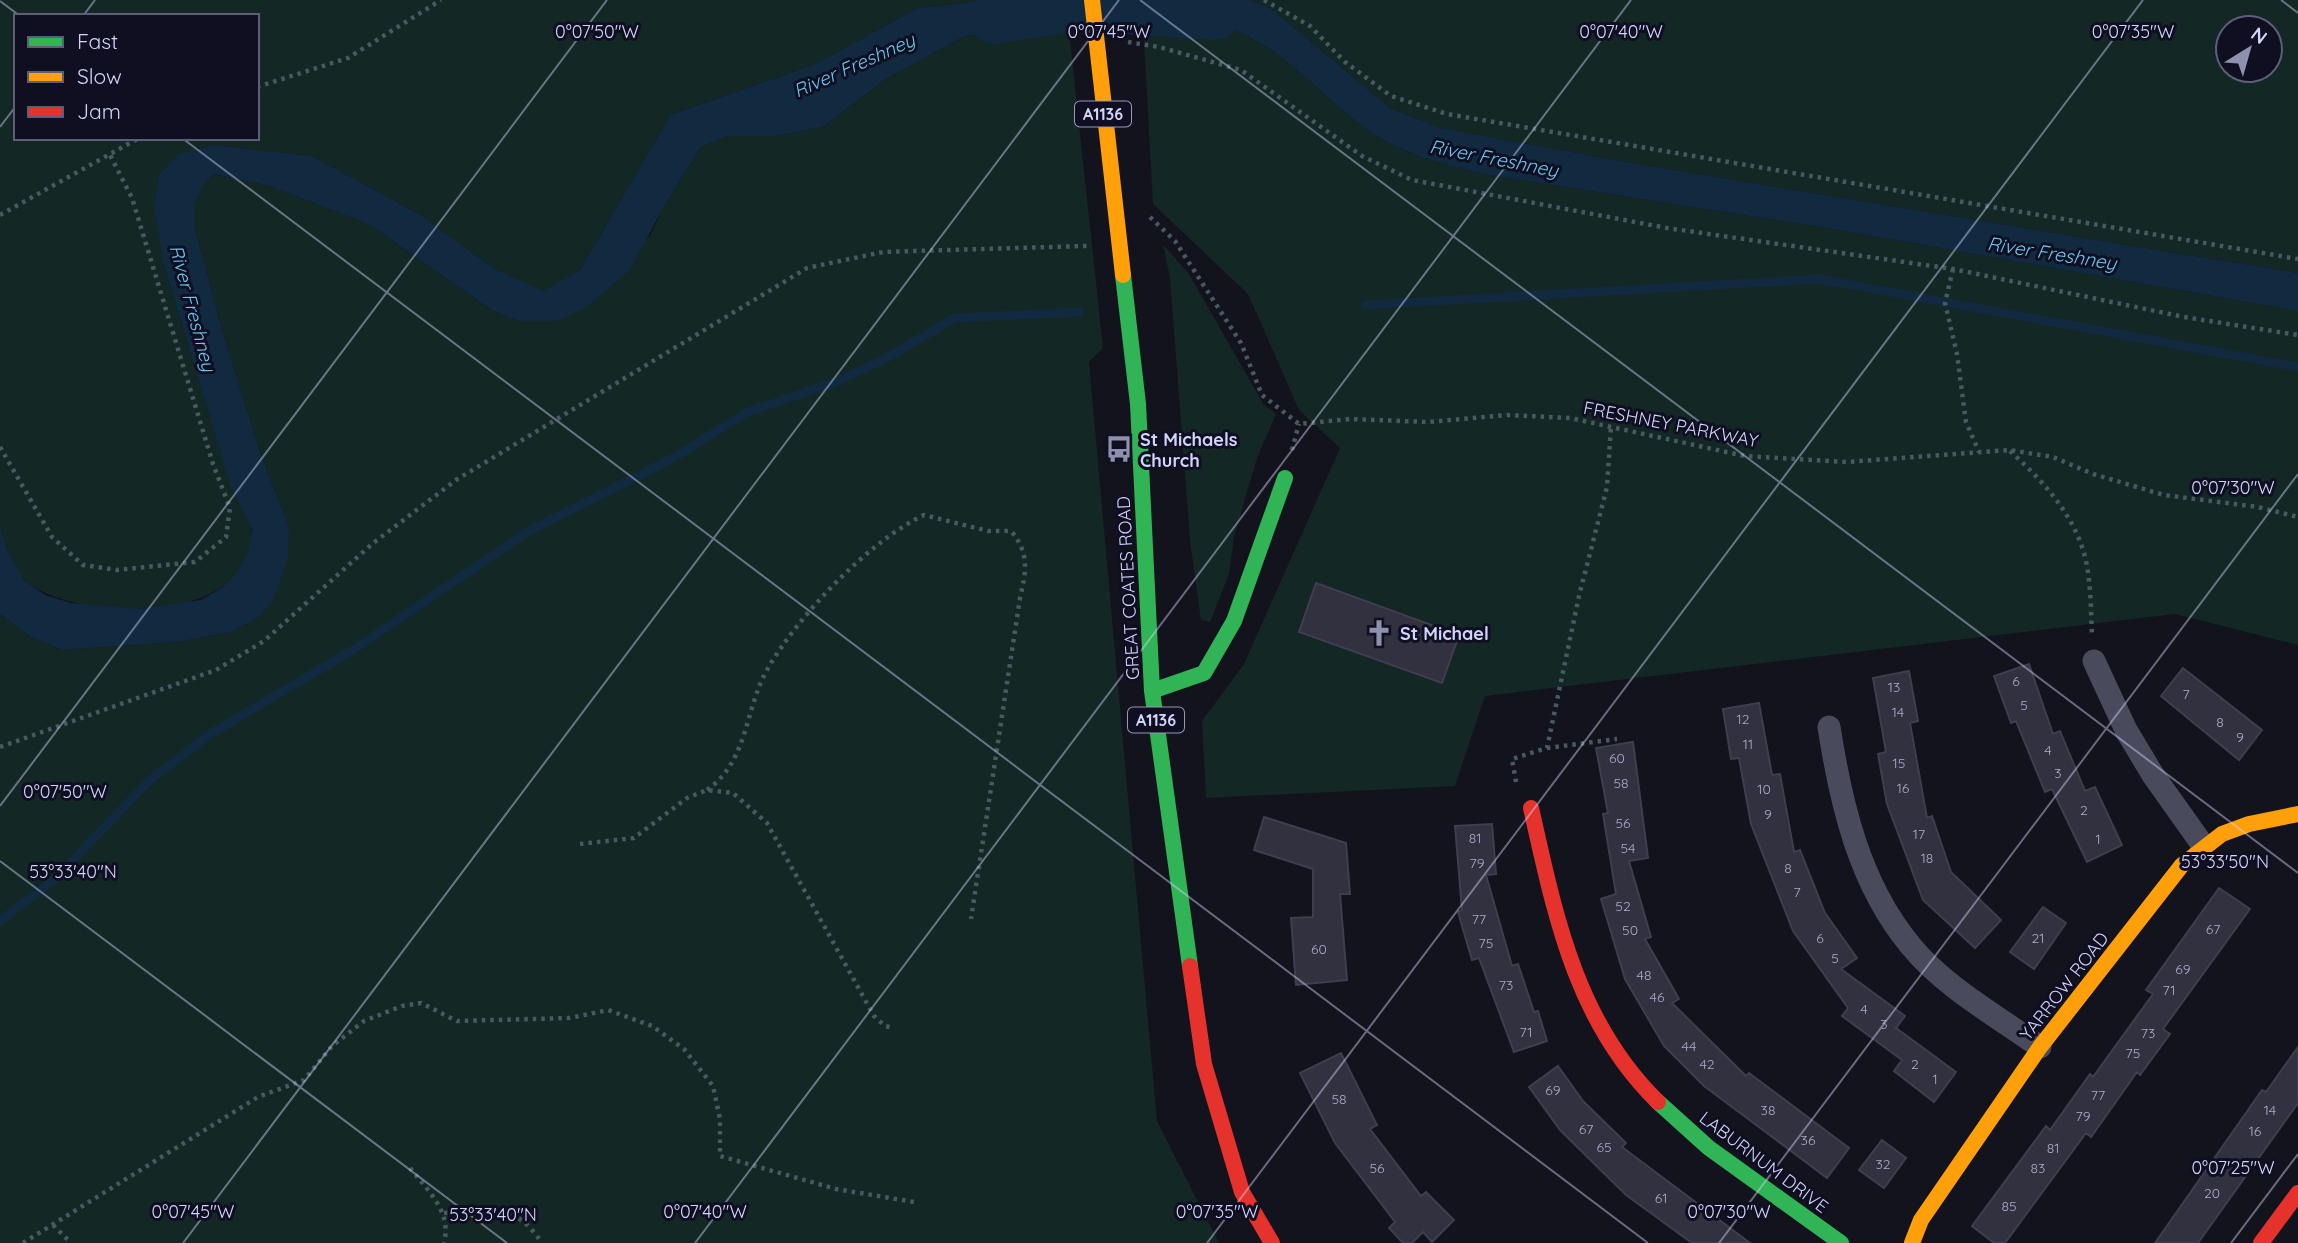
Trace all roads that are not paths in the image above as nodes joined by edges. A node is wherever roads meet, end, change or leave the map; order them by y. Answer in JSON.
{"nodes":[{"id":1,"x":1092,"y":0,"type":"edge"},
{"id":2,"x":1285,"y":478,"type":"dead end"},
{"id":3,"x":2094,"y":661,"type":"road end"},
{"id":4,"x":1152,"y":691,"type":"junction"},
{"id":5,"x":1829,"y":727,"type":"dead end"},
{"id":6,"x":1531,"y":808,"type":"road end"},
{"id":7,"x":2298,"y":814,"type":"edge"},
{"id":8,"x":2202,"y":844,"type":"junction"},
{"id":9,"x":2040,"y":1047,"type":"junction"},
{"id":10,"x":2298,"y":1194,"type":"edge"},
{"id":11,"x":1272,"y":1243,"type":"edge"},
{"id":12,"x":1841,"y":1243,"type":"edge"},
{"id":13,"x":1912,"y":1243,"type":"edge"},
{"id":14,"x":2261,"y":1243,"type":"edge"}],
"edges":[{"from":1,"to":4,"type":"street","name":"GREAT COATES ROAD","number":"A1136"},
{"from":2,"to":4,"type":"street"},
{"from":3,"to":8,"type":"street"},
{"from":4,"to":11,"type":"street","name":"GREAT COATES ROAD","number":"A1136"},
{"from":5,"to":9,"type":"street"},
{"from":6,"to":12,"type":"street","name":"LABURNUM DRIVE"},
{"from":7,"to":8,"type":"street","name":"YARROW ROAD"},
{"from":8,"to":9,"type":"street","name":"YARROW ROAD"},
{"from":9,"to":13,"type":"street","name":"YARROW ROAD"},
{"from":10,"to":14,"type":"street"}]}
